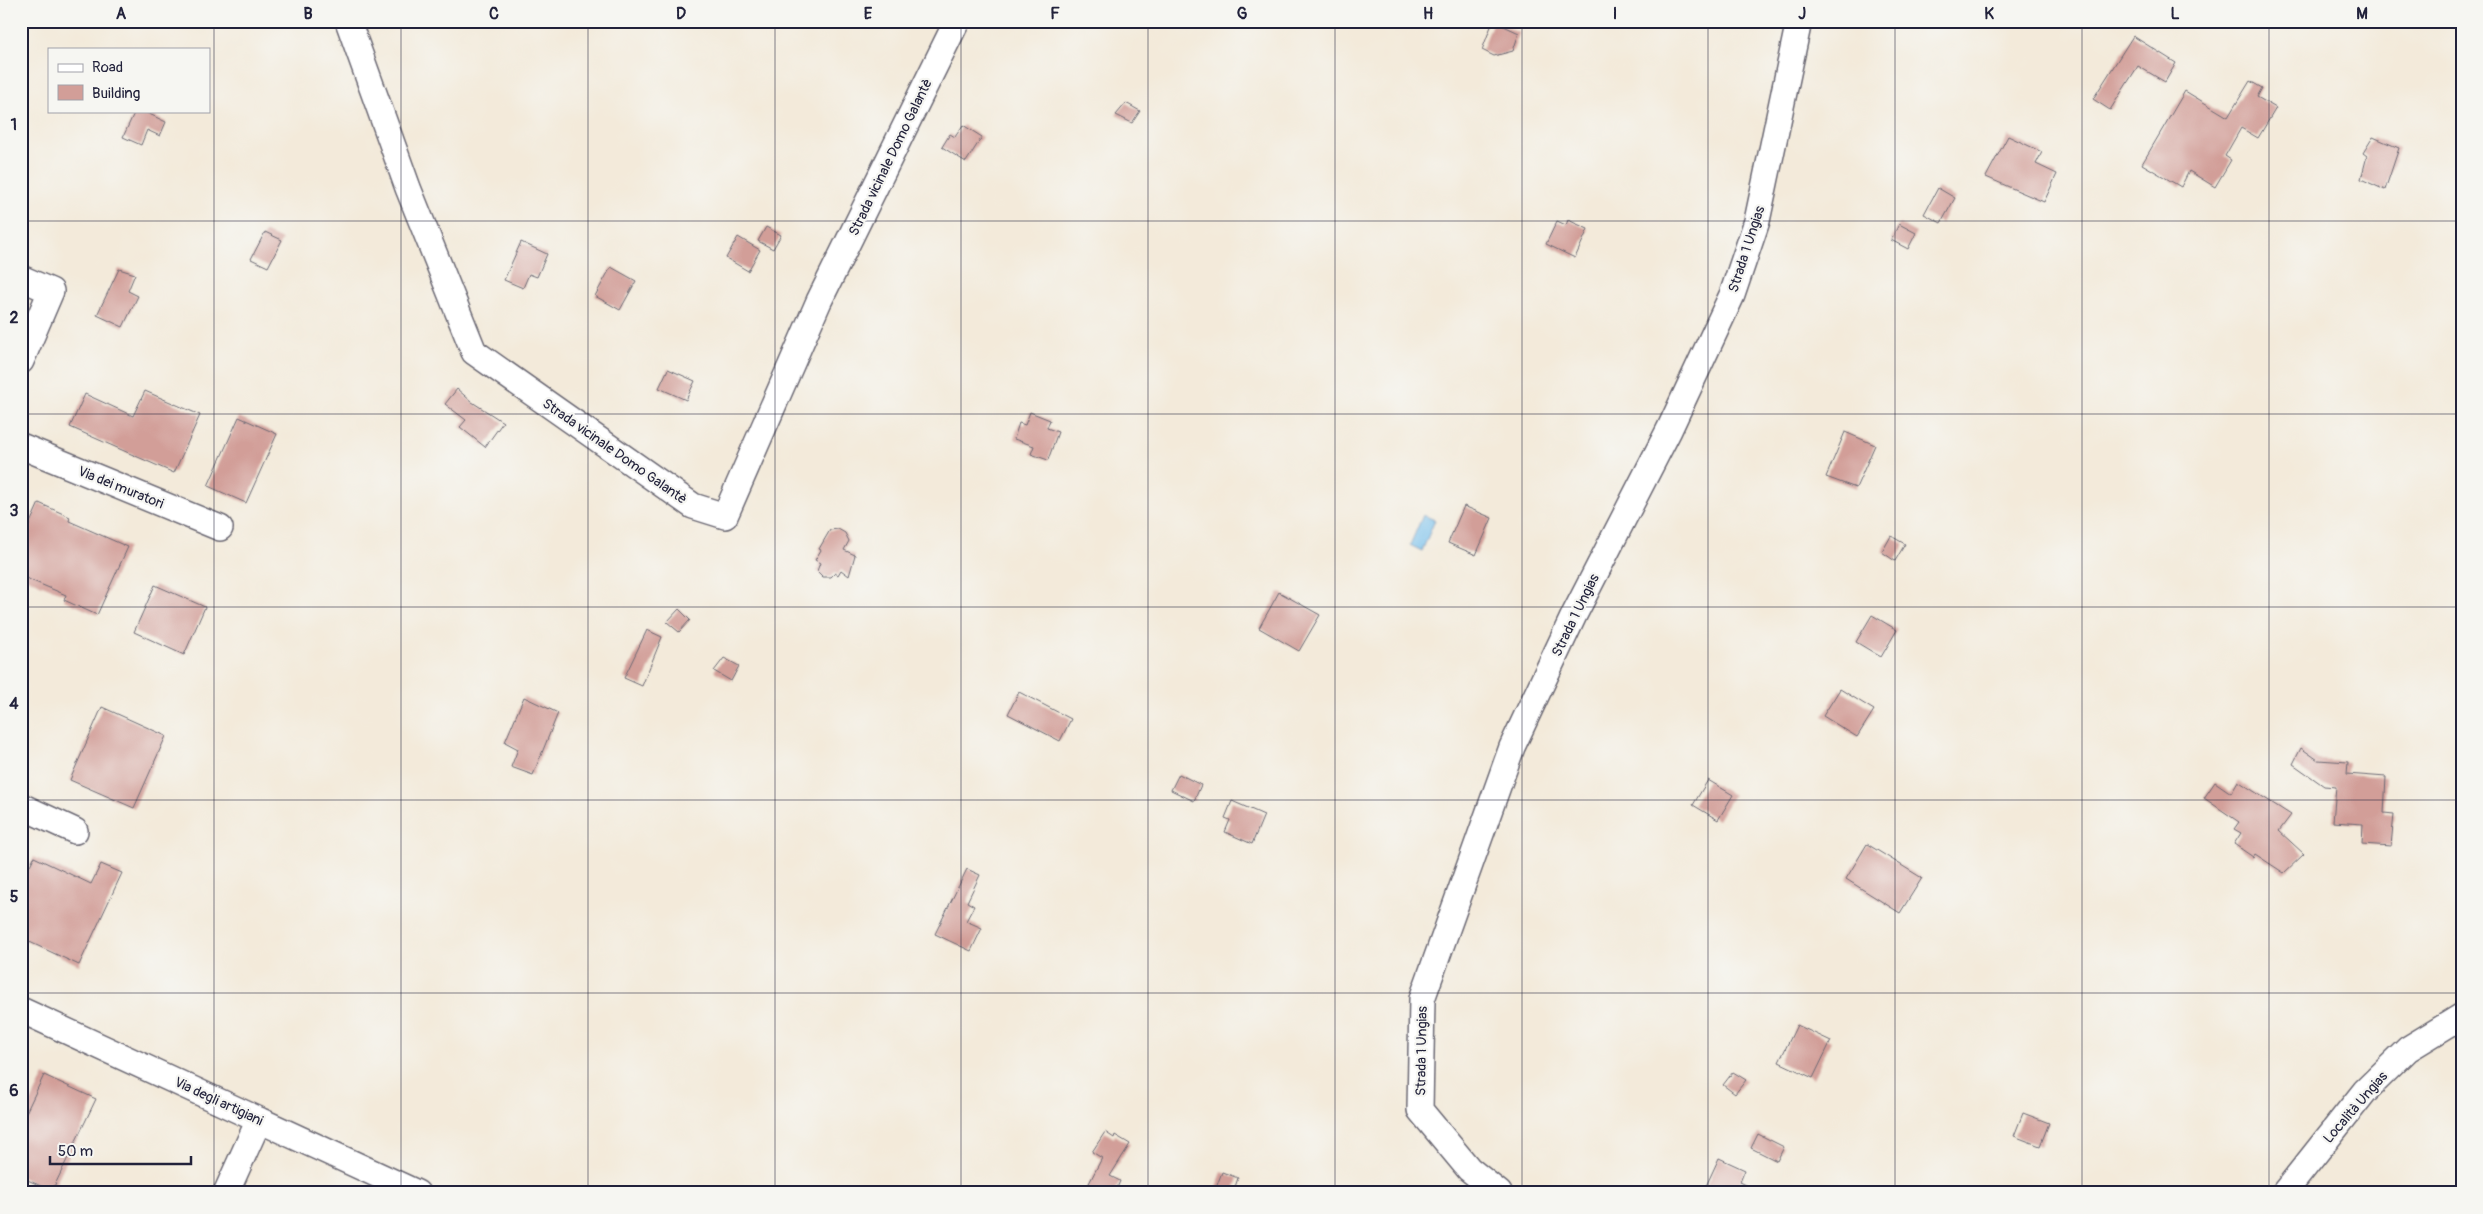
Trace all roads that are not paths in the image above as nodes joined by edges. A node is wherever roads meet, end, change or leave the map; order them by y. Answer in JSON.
{"nodes":[{"id":1,"x":348,"y":21,"type":"edge"},
{"id":2,"x":957,"y":21,"type":"edge"},
{"id":3,"x":1799,"y":21,"type":"edge"},
{"id":4,"x":21,"y":278,"type":"edge"},
{"id":5,"x":21,"y":361,"type":"edge"},
{"id":6,"x":21,"y":446,"type":"edge"},
{"id":7,"x":220,"y":528,"type":"dead end"},
{"id":8,"x":21,"y":806,"type":"edge"},
{"id":9,"x":75,"y":831,"type":"dead end"},
{"id":10,"x":21,"y":1010,"type":"edge"},
{"id":11,"x":2462,"y":1016,"type":"edge"},
{"id":12,"x":259,"y":1120,"type":"junction"},
{"id":13,"x":226,"y":1193,"type":"edge"},
{"id":14,"x":417,"y":1193,"type":"edge"},
{"id":15,"x":1499,"y":1193,"type":"edge"},
{"id":16,"x":2284,"y":1193,"type":"edge"}],
"edges":[{"from":1,"to":2,"type":"street","name":"Strada vicinale Domo Galantè"},
{"from":3,"to":15,"type":"street","name":"Strada 1 Ungias"},
{"from":4,"to":5,"type":"street"},
{"from":6,"to":7,"type":"street","name":"Via dei muratori"},
{"from":8,"to":9,"type":"street"},
{"from":10,"to":12,"type":"street","name":"Via degli artigiani"},
{"from":11,"to":16,"type":"street","name":"Località Ungias"},
{"from":12,"to":13,"type":"street"},
{"from":12,"to":14,"type":"street","name":"Via degli artigiani"}]}
